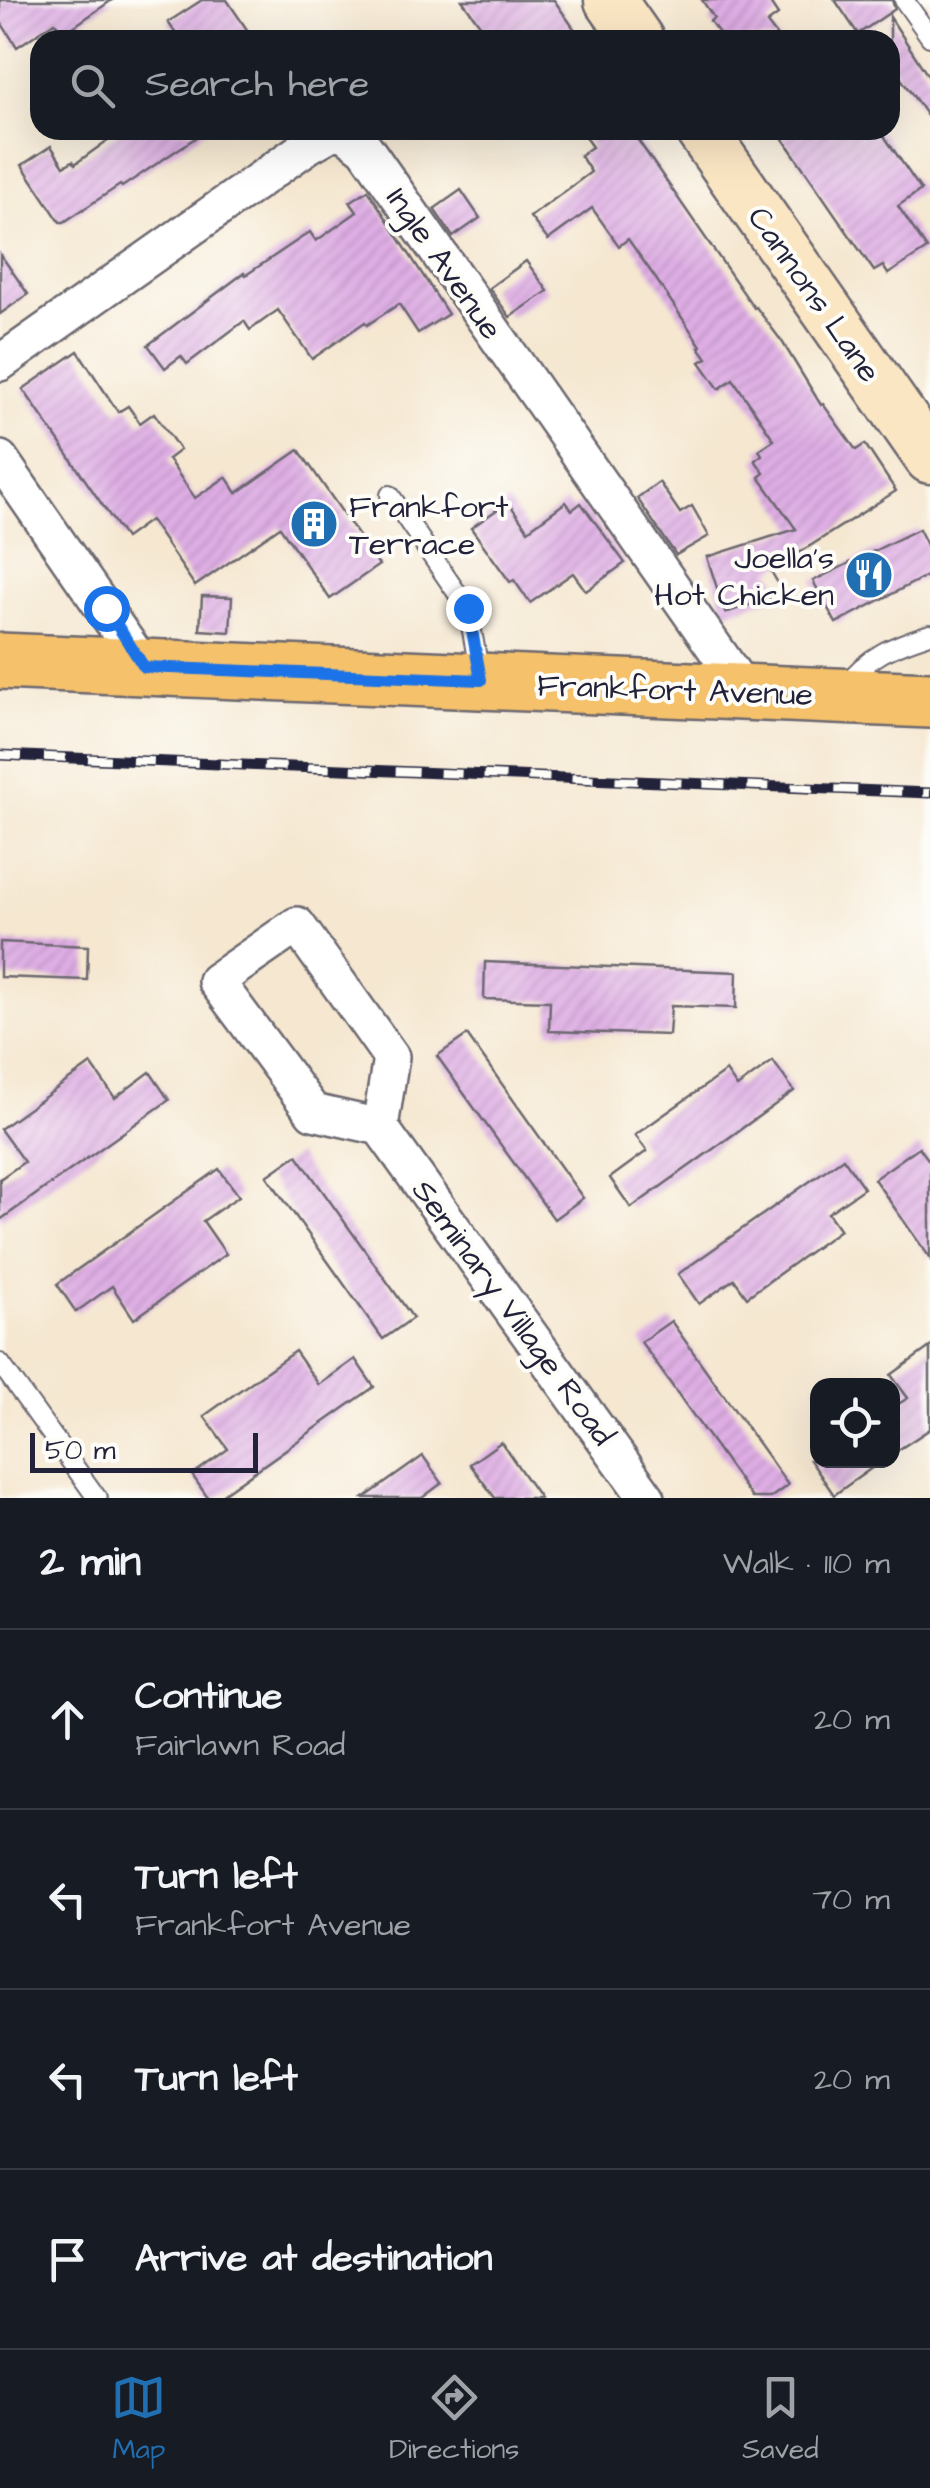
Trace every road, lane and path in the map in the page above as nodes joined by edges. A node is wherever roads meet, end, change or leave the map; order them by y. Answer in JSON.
{"nodes":[{"id":1,"x":610,"y":0,"type":"edge"},
{"id":2,"x":904,"y":0,"type":"edge"},
{"id":3,"x":631,"y":30,"type":"edge"},
{"id":4,"x":930,"y":37,"type":"edge"},
{"id":5,"x":319,"y":140,"type":"edge"},
{"id":6,"x":355,"y":140,"type":"edge"},
{"id":7,"x":707,"y":140,"type":"edge"},
{"id":8,"x":0,"y":363,"type":"edge"},
{"id":9,"x":930,"y":458,"type":"edge"},
{"id":10,"x":0,"y":459,"type":"edge"},
{"id":11,"x":390,"y":495,"type":"dead end"},
{"id":12,"x":930,"y":634,"type":"edge"},
{"id":13,"x":0,"y":661,"type":"edge"},
{"id":14,"x":144,"y":667,"type":"junction"},
{"id":15,"x":481,"y":680,"type":"junction"},
{"id":16,"x":745,"y":691,"type":"junction"},
{"id":17,"x":838,"y":695,"type":"junction"},
{"id":18,"x":930,"y":700,"type":"edge"},
{"id":19,"x":380,"y":1126,"type":"junction"},
{"id":20,"x":0,"y":1363,"type":"edge"},
{"id":21,"x":98,"y":1498,"type":"edge"},
{"id":22,"x":647,"y":1498,"type":"edge"}],
"edges":[{"from":1,"to":3,"type":"main road"},
{"from":2,"to":4,"type":"lane"},
{"from":5,"to":8,"type":"street","name":"Ingle Avenue"},
{"from":6,"to":16,"type":"street","name":"Ingle Avenue"},
{"from":7,"to":9,"type":"main road","name":"Cannons Lane"},
{"from":10,"to":14,"type":"street"},
{"from":11,"to":15,"type":"lane"},
{"from":12,"to":17,"type":"lane"},
{"from":13,"to":14,"type":"main road","name":"Frankfort Avenue"},
{"from":14,"to":15,"type":"main road","name":"Frankfort Avenue"},
{"from":15,"to":16,"type":"main road","name":"Frankfort Avenue"},
{"from":16,"to":17,"type":"main road","name":"Frankfort Avenue"},
{"from":17,"to":18,"type":"main road","name":"Frankfort Avenue"},
{"from":19,"to":19,"type":"street"},
{"from":19,"to":22,"type":"street","name":"Seminary Village Road"},
{"from":20,"to":21,"type":"lane"}]}
